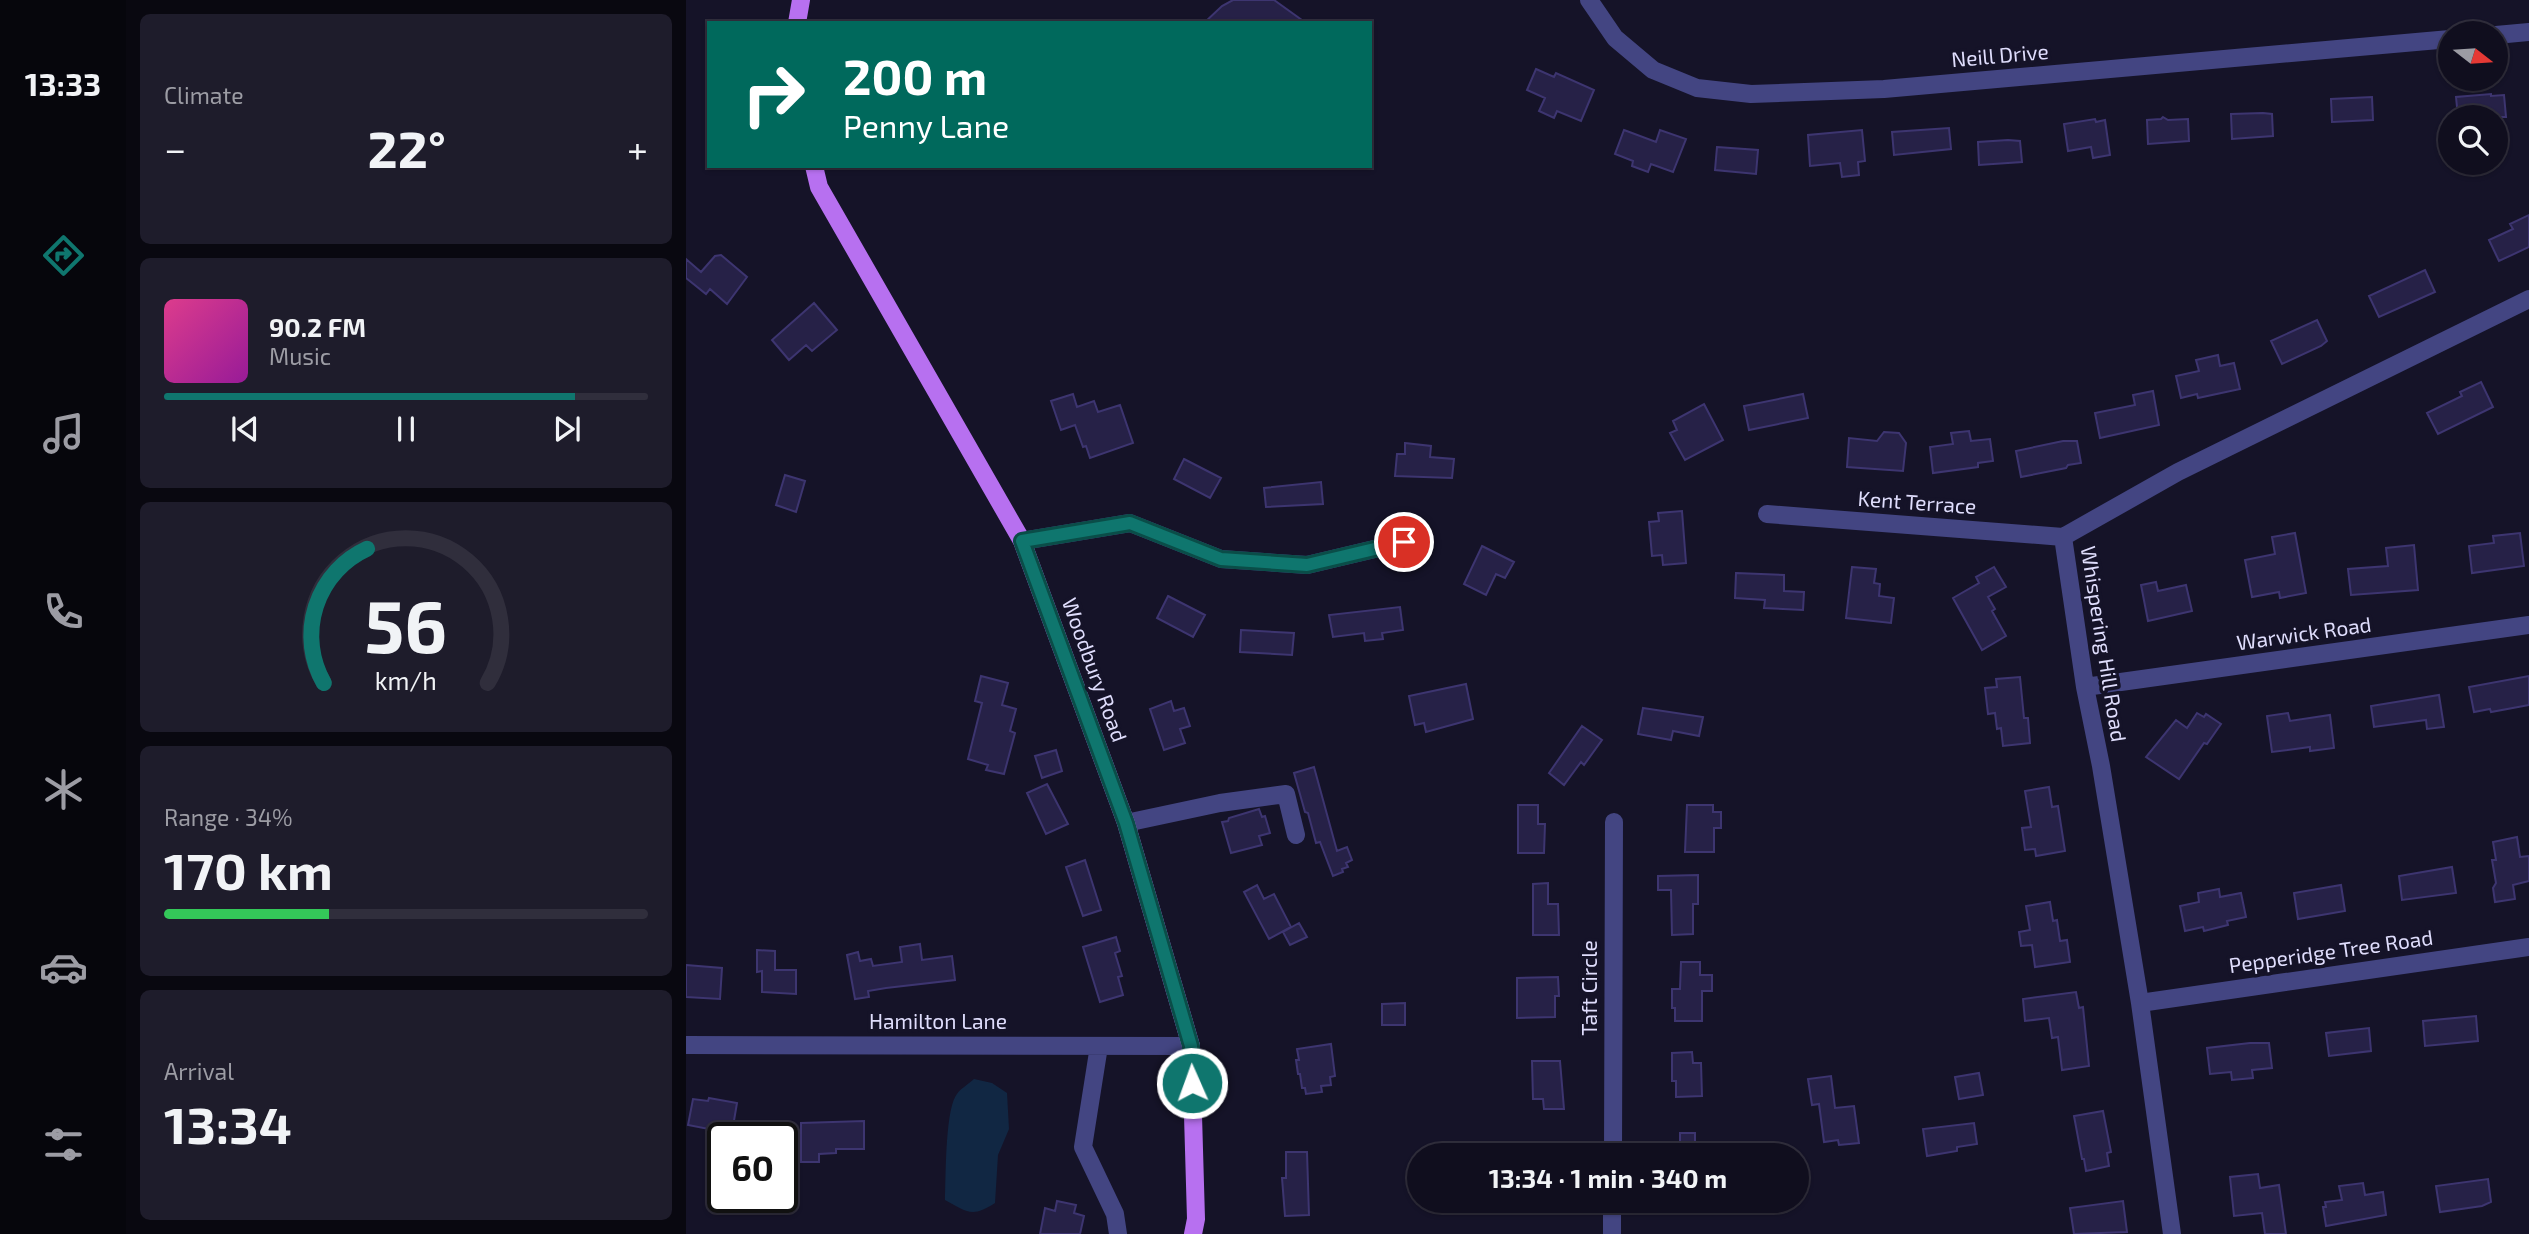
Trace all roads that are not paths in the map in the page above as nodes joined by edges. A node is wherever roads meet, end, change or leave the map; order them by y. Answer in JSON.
{"nodes":[{"id":1,"x":801,"y":0,"type":"edge"},
{"id":2,"x":1589,"y":0,"type":"edge"},
{"id":3,"x":797,"y":21,"type":"edge"},
{"id":4,"x":2529,"y":33,"type":"edge"},
{"id":5,"x":2508,"y":34,"type":"edge"},
{"id":6,"x":2438,"y":40,"type":"edge"},
{"id":7,"x":814,"y":168,"type":"edge"},
{"id":8,"x":2529,"y":299,"type":"edge"},
{"id":9,"x":1767,"y":514,"type":"dead end"},
{"id":10,"x":2063,"y":537,"type":"junction"},
{"id":11,"x":1022,"y":541,"type":"junction"},
{"id":12,"x":1404,"y":542,"type":"dead end"},
{"id":13,"x":2529,"y":625,"type":"edge"},
{"id":14,"x":2085,"y":687,"type":"junction"},
{"id":15,"x":1614,"y":822,"type":"dead end"},
{"id":16,"x":1126,"y":823,"type":"junction"},
{"id":17,"x":1296,"y":835,"type":"dead end"},
{"id":18,"x":2529,"y":947,"type":"edge"},
{"id":19,"x":2140,"y":1003,"type":"junction"},
{"id":20,"x":686,"y":1045,"type":"edge"},
{"id":21,"x":1099,"y":1046,"type":"junction"},
{"id":22,"x":1191,"y":1046,"type":"junction"},
{"id":23,"x":1613,"y":1143,"type":"edge"},
{"id":24,"x":1612,"y":1213,"type":"edge"},
{"id":25,"x":1118,"y":1234,"type":"edge"},
{"id":26,"x":1193,"y":1234,"type":"edge"},
{"id":27,"x":1612,"y":1234,"type":"edge"},
{"id":28,"x":2172,"y":1234,"type":"edge"}],
"edges":[{"from":1,"to":3,"type":"main road"},
{"from":2,"to":6,"type":"street","name":"Neill Drive"},
{"from":4,"to":5,"type":"street"},
{"from":7,"to":11,"type":"main road","name":"Woodbury Road"},
{"from":8,"to":10,"type":"street","name":"Whispering Hill Road"},
{"from":9,"to":10,"type":"street","name":"Kent Terrace"},
{"from":10,"to":14,"type":"street","name":"Whispering Hill Road"},
{"from":11,"to":12,"type":"street"},
{"from":11,"to":16,"type":"main road","name":"Woodbury Road"},
{"from":13,"to":14,"type":"street","name":"Warwick Road"},
{"from":14,"to":19,"type":"street","name":"Whispering Hill Road"},
{"from":15,"to":23,"type":"street","name":"Taft Circle"},
{"from":16,"to":17,"type":"street"},
{"from":16,"to":22,"type":"main road","name":"Woodbury Road"},
{"from":18,"to":19,"type":"street","name":"Pepperidge Tree Road"},
{"from":19,"to":28,"type":"street","name":"Whispering Hill Road"},
{"from":20,"to":21,"type":"street","name":"Hamilton Lane"},
{"from":21,"to":22,"type":"street","name":"Hamilton Lane"},
{"from":21,"to":25,"type":"street"},
{"from":22,"to":26,"type":"main road","name":"Woodbury Road"},
{"from":24,"to":27,"type":"street"}]}
